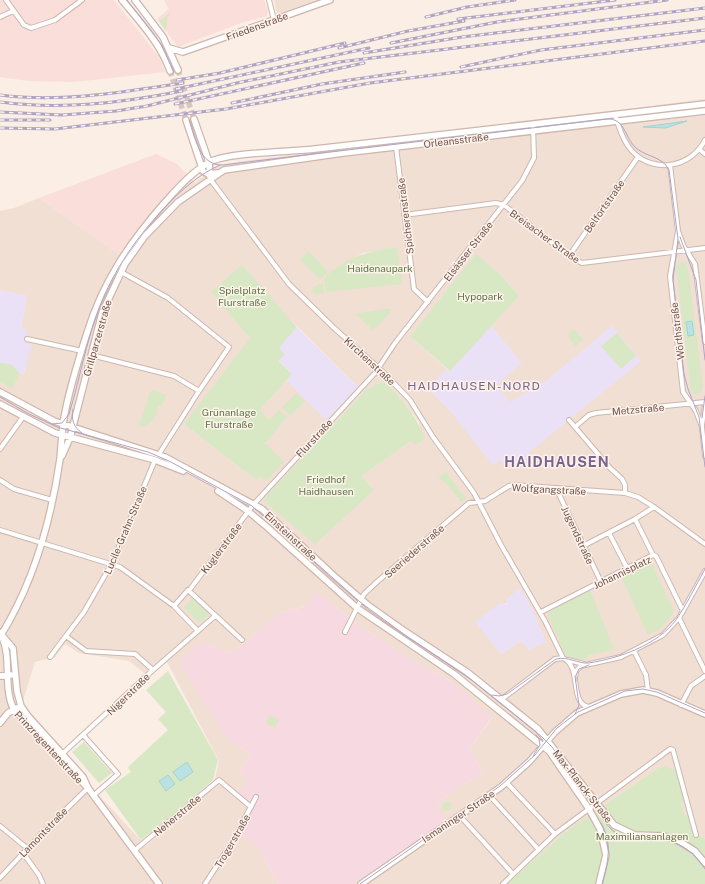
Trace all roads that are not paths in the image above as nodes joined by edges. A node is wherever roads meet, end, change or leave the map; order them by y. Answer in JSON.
{"nodes":[{"id":1,"x":6,"y":0,"type":"edge"},
{"id":2,"x":82,"y":0,"type":"edge"},
{"id":3,"x":122,"y":0,"type":"edge"},
{"id":4,"x":135,"y":0,"type":"edge"},
{"id":5,"x":269,"y":0,"type":"edge"},
{"id":6,"x":330,"y":0,"type":"edge"},
{"id":7,"x":13,"y":11,"type":"junction"},
{"id":8,"x":0,"y":17,"type":"edge"},
{"id":9,"x":274,"y":20,"type":"junction"},
{"id":10,"x":169,"y":48,"type":"junction"},
{"id":11,"x":183,"y":52,"type":"junction"},
{"id":12,"x":175,"y":63,"type":"junction"},
{"id":13,"x":178,"y":70,"type":"tunnel mouth"},
{"id":14,"x":170,"y":71,"type":"tunnel mouth"},
{"id":15,"x":705,"y":104,"type":"edge"},
{"id":16,"x":705,"y":111,"type":"edge"},
{"id":17,"x":615,"y":115,"type":"junction"},
{"id":18,"x":194,"y":119,"type":"tunnel mouth"},
{"id":19,"x":186,"y":120,"type":"tunnel mouth"},
{"id":20,"x":617,"y":121,"type":"junction"},
{"id":21,"x":533,"y":124,"type":"junction"},
{"id":22,"x":534,"y":131,"type":"junction"},
{"id":23,"x":705,"y":140,"type":"edge"},
{"id":24,"x":396,"y":147,"type":"junction"},
{"id":25,"x":699,"y":150,"type":"junction"},
{"id":26,"x":705,"y":154,"type":"edge"},
{"id":27,"x":638,"y":156,"type":"junction"},
{"id":28,"x":209,"y":162,"type":"junction"},
{"id":29,"x":670,"y":165,"type":"junction"},
{"id":30,"x":202,"y":168,"type":"junction"},
{"id":31,"x":209,"y":176,"type":"junction"},
{"id":32,"x":504,"y":205,"type":"junction"},
{"id":33,"x":404,"y":214,"type":"junction"},
{"id":34,"x":678,"y":231,"type":"junction"},
{"id":35,"x":705,"y":248,"type":"edge"},
{"id":36,"x":687,"y":250,"type":"junction"},
{"id":37,"x":675,"y":252,"type":"junction"},
{"id":38,"x":570,"y":256,"type":"junction"},
{"id":39,"x":121,"y":272,"type":"junction"},
{"id":40,"x":428,"y":302,"type":"junction"},
{"id":41,"x":27,"y":339,"type":"dead end"},
{"id":42,"x":705,"y":342,"type":"edge"},
{"id":43,"x":82,"y":351,"type":"junction"},
{"id":44,"x":91,"y":355,"type":"junction"},
{"id":45,"x":378,"y":368,"type":"junction"},
{"id":46,"x":199,"y":390,"type":"junction"},
{"id":47,"x":0,"y":392,"type":"edge"},
{"id":48,"x":0,"y":404,"type":"edge"},
{"id":49,"x":692,"y":404,"type":"junction"},
{"id":50,"x":705,"y":404,"type":"edge"},
{"id":51,"x":23,"y":417,"type":"junction"},
{"id":52,"x":569,"y":420,"type":"dead end"},
{"id":53,"x":64,"y":423,"type":"junction"},
{"id":54,"x":73,"y":426,"type":"junction"},
{"id":55,"x":575,"y":427,"type":"junction"},
{"id":56,"x":702,"y":427,"type":"junction"},
{"id":57,"x":62,"y":435,"type":"junction"},
{"id":58,"x":70,"y":438,"type":"junction"},
{"id":59,"x":0,"y":449,"type":"edge"},
{"id":60,"x":159,"y":454,"type":"junction"},
{"id":61,"x":705,"y":456,"type":"edge"},
{"id":62,"x":155,"y":460,"type":"junction"},
{"id":63,"x":59,"y":461,"type":"junction"},
{"id":64,"x":0,"y":480,"type":"edge"},
{"id":65,"x":556,"y":488,"type":"junction"},
{"id":66,"x":625,"y":493,"type":"junction"},
{"id":67,"x":52,"y":500,"type":"junction"},
{"id":68,"x":478,"y":502,"type":"junction"},
{"id":69,"x":654,"y":507,"type":"junction"},
{"id":70,"x":250,"y":508,"type":"junction"},
{"id":71,"x":635,"y":519,"type":"junction"},
{"id":72,"x":0,"y":530,"type":"edge"},
{"id":73,"x":609,"y":533,"type":"junction"},
{"id":74,"x":42,"y":544,"type":"junction"},
{"id":75,"x":705,"y":544,"type":"edge"},
{"id":76,"x":583,"y":546,"type":"junction"},
{"id":77,"x":653,"y":555,"type":"junction"},
{"id":78,"x":112,"y":563,"type":"junction"},
{"id":79,"x":627,"y":568,"type":"junction"},
{"id":80,"x":705,"y":571,"type":"edge"},
{"id":81,"x":601,"y":582,"type":"junction"},
{"id":82,"x":189,"y":589,"type":"junction"},
{"id":83,"x":361,"y":599,"type":"junction"},
{"id":84,"x":174,"y":606,"type":"junction"},
{"id":85,"x":356,"y":608,"type":"junction"},
{"id":86,"x":683,"y":610,"type":"junction"},
{"id":87,"x":541,"y":612,"type":"junction"},
{"id":88,"x":215,"y":616,"type":"junction"},
{"id":89,"x":679,"y":618,"type":"junction"},
{"id":90,"x":198,"y":631,"type":"junction"},
{"id":91,"x":345,"y":632,"type":"dead end"},
{"id":92,"x":1,"y":634,"type":"edge"},
{"id":93,"x":66,"y":636,"type":"junction"},
{"id":94,"x":242,"y":640,"type":"dead end"},
{"id":95,"x":634,"y":651,"type":"junction"},
{"id":96,"x":50,"y":658,"type":"dead end"},
{"id":97,"x":564,"y":658,"type":"junction"},
{"id":98,"x":589,"y":664,"type":"junction"},
{"id":99,"x":153,"y":670,"type":"junction"},
{"id":100,"x":705,"y":670,"type":"edge"},
{"id":101,"x":8,"y":675,"type":"junction"},
{"id":102,"x":16,"y":675,"type":"junction"},
{"id":103,"x":0,"y":676,"type":"edge"},
{"id":104,"x":705,"y":676,"type":"edge"},
{"id":105,"x":575,"y":678,"type":"junction"},
{"id":106,"x":648,"y":690,"type":"junction"},
{"id":107,"x":502,"y":699,"type":"junction"},
{"id":108,"x":578,"y":699,"type":"junction"},
{"id":109,"x":681,"y":705,"type":"junction"},
{"id":110,"x":21,"y":706,"type":"junction"},
{"id":111,"x":592,"y":706,"type":"junction"},
{"id":112,"x":14,"y":709,"type":"junction"},
{"id":113,"x":576,"y":714,"type":"junction"},
{"id":114,"x":705,"y":714,"type":"edge"},
{"id":115,"x":0,"y":723,"type":"edge"},
{"id":116,"x":84,"y":736,"type":"junction"},
{"id":117,"x":547,"y":740,"type":"junction"},
{"id":118,"x":543,"y":746,"type":"junction"},
{"id":119,"x":60,"y":756,"type":"junction"},
{"id":120,"x":506,"y":782,"type":"junction"},
{"id":121,"x":88,"y":788,"type":"junction"},
{"id":122,"x":94,"y":795,"type":"junction"},
{"id":123,"x":489,"y":795,"type":"junction"},
{"id":124,"x":256,"y":797,"type":"dead end"},
{"id":125,"x":595,"y":804,"type":"junction"},
{"id":126,"x":251,"y":807,"type":"junction"},
{"id":127,"x":589,"y":809,"type":"junction"},
{"id":128,"x":460,"y":816,"type":"junction"},
{"id":129,"x":0,"y":826,"type":"edge"},
{"id":130,"x":555,"y":834,"type":"junction"},
{"id":131,"x":696,"y":835,"type":"dead end"},
{"id":132,"x":27,"y":848,"type":"junction"},
{"id":133,"x":135,"y":850,"type":"junction"},
{"id":134,"x":539,"y":850,"type":"junction"},
{"id":135,"x":23,"y":853,"type":"junction"},
{"id":136,"x":705,"y":863,"type":"edge"},
{"id":137,"x":513,"y":874,"type":"junction"},
{"id":138,"x":0,"y":878,"type":"edge"},
{"id":139,"x":43,"y":884,"type":"edge"},
{"id":140,"x":159,"y":884,"type":"edge"},
{"id":141,"x":205,"y":884,"type":"edge"},
{"id":142,"x":362,"y":884,"type":"edge"},
{"id":143,"x":503,"y":884,"type":"edge"},
{"id":144,"x":599,"y":884,"type":"edge"}],
"edges":[{"from":1,"to":7,"type":"street"},
{"from":2,"to":7,"type":"street"},
{"from":3,"to":14,"type":"main road"},
{"from":4,"to":10,"type":"main road"},
{"from":5,"to":9,"type":"street"},
{"from":6,"to":9,"type":"main road","name":"Friedenstraße"},
{"from":7,"to":8,"type":"street"},
{"from":9,"to":11,"type":"main road","name":"Friedenstraße"},
{"from":10,"to":11,"type":"main road"},
{"from":10,"to":12,"type":"main road"},
{"from":11,"to":12,"type":"main road"},
{"from":12,"to":13,"type":"main road"},
{"from":15,"to":17,"type":"main road","name":"Orleansstraße"},
{"from":16,"to":20,"type":"main road","name":"Orleansstraße"},
{"from":17,"to":20,"type":"street"},
{"from":17,"to":21,"type":"main road","name":"Orleansstraße"},
{"from":18,"to":28,"type":"main road"},
{"from":19,"to":30,"type":"main road"},
{"from":20,"to":22,"type":"main road","name":"Orleansstraße"},
{"from":20,"to":27,"type":"street"},
{"from":21,"to":22,"type":"street","name":"Elsässer Straße"},
{"from":21,"to":28,"type":"main road","name":"Orleansstraße"},
{"from":22,"to":24,"type":"main road","name":"Orleansstraße"},
{"from":22,"to":32,"type":"street","name":"Elsässer Straße"},
{"from":23,"to":25,"type":"street"},
{"from":24,"to":31,"type":"main road","name":"Orleansstraße"},
{"from":24,"to":33,"type":"street","name":"Spicherenstraße"},
{"from":25,"to":26,"type":"street"},
{"from":25,"to":29,"type":"street"},
{"from":27,"to":29,"type":"street"},
{"from":27,"to":38,"type":"street","name":"Belfortstraße"},
{"from":28,"to":30,"type":"main road","name":"Grillparzerstraße"},
{"from":28,"to":31,"type":"main road"},
{"from":29,"to":34,"type":"street","name":"Wörthstraße"},
{"from":30,"to":31,"type":"main road"},
{"from":30,"to":43,"type":"main road","name":"Grillparzerstraße"},
{"from":31,"to":39,"type":"main road","name":"Grillparzerstraße"},
{"from":31,"to":45,"type":"street","name":"Kirchenstraße"},
{"from":32,"to":33,"type":"street","name":"Breisacher Straße"},
{"from":32,"to":38,"type":"street","name":"Breisacher Straße"},
{"from":32,"to":40,"type":"street","name":"Elsässer Straße"},
{"from":33,"to":40,"type":"street","name":"Spicherenstraße"},
{"from":34,"to":36,"type":"street","name":"Wörthstraße"},
{"from":34,"to":37,"type":"street","name":"Wörthstraße"},
{"from":35,"to":36,"type":"street","name":"Breisacher Straße"},
{"from":36,"to":37,"type":"street","name":"Breisacher Straße"},
{"from":36,"to":42,"type":"street","name":"Wörthstraße"},
{"from":37,"to":38,"type":"street","name":"Breisacher Straße"},
{"from":37,"to":49,"type":"street","name":"Wörthstraße"},
{"from":39,"to":44,"type":"main road","name":"Grillparzerstraße"},
{"from":39,"to":46,"type":"street"},
{"from":40,"to":45,"type":"street","name":"Elsässer Straße"},
{"from":41,"to":43,"type":"street"},
{"from":43,"to":53,"type":"main road","name":"Grillparzerstraße"},
{"from":44,"to":46,"type":"street"},
{"from":44,"to":54,"type":"main road","name":"Grillparzerstraße"},
{"from":45,"to":68,"type":"street","name":"Kirchenstraße"},
{"from":45,"to":70,"type":"street","name":"Flurstraße"},
{"from":46,"to":60,"type":"street"},
{"from":47,"to":53,"type":"main road","name":"Einsteinstraße"},
{"from":48,"to":51,"type":"main road","name":"Einsteinstraße"},
{"from":49,"to":50,"type":"street","name":"Metzstraße"},
{"from":49,"to":55,"type":"street","name":"Metzstraße"},
{"from":49,"to":56,"type":"street","name":"Wörthstraße"},
{"from":50,"to":56,"type":"street","name":"Wörthstraße"},
{"from":51,"to":57,"type":"main road","name":"Einsteinstraße"},
{"from":51,"to":59,"type":"street"},
{"from":52,"to":55,"type":"street"},
{"from":53,"to":54,"type":"main road","name":"Einsteinstraße"},
{"from":53,"to":57,"type":"main road","name":"Grillparzerstraße"},
{"from":54,"to":58,"type":"main road","name":"Grillparzerstraße"},
{"from":54,"to":60,"type":"main road","name":"Einsteinstraße"},
{"from":55,"to":66,"type":"street"},
{"from":56,"to":61,"type":"street","name":"Wörthstraße"},
{"from":57,"to":58,"type":"main road","name":"Einsteinstraße"},
{"from":57,"to":63,"type":"main road","name":"Grillparzerstraße"},
{"from":58,"to":62,"type":"main road","name":"Einsteinstraße"},
{"from":58,"to":63,"type":"main road","name":"Grillparzerstraße"},
{"from":60,"to":70,"type":"main road","name":"Einsteinstraße"},
{"from":62,"to":70,"type":"main road","name":"Einsteinstraße"},
{"from":62,"to":78,"type":"street","name":"Lucile-Grahn-Straße"},
{"from":63,"to":67,"type":"main road","name":"Grillparzerstraße"},
{"from":64,"to":67,"type":"street"},
{"from":65,"to":66,"type":"street","name":"Wolfgangstraße"},
{"from":65,"to":68,"type":"street","name":"Wolfgangstraße"},
{"from":65,"to":76,"type":"street","name":"Jugendstraße"},
{"from":66,"to":69,"type":"street","name":"Wolfgangstraße"},
{"from":67,"to":74,"type":"main road","name":"Grillparzerstraße"},
{"from":68,"to":83,"type":"street","name":"Seeriederstraße"},
{"from":68,"to":87,"type":"street","name":"Kirchenstraße"},
{"from":69,"to":71,"type":"street"},
{"from":69,"to":75,"type":"street","name":"Wolfgangstraße"},
{"from":70,"to":82,"type":"street","name":"Kuglerstraße"},
{"from":70,"to":83,"type":"main road","name":"Einsteinstraße"},
{"from":70,"to":85,"type":"main road","name":"Einsteinstraße"},
{"from":71,"to":73,"type":"street"},
{"from":71,"to":77,"type":"street"},
{"from":72,"to":74,"type":"street"},
{"from":73,"to":76,"type":"street"},
{"from":73,"to":79,"type":"street"},
{"from":74,"to":78,"type":"street"},
{"from":74,"to":92,"type":"main road","name":"Grillparzerstraße"},
{"from":76,"to":81,"type":"street","name":"Jugendstraße"},
{"from":77,"to":79,"type":"street","name":"Johannisplatz"},
{"from":77,"to":86,"type":"street","name":"Johannisplatz"},
{"from":78,"to":84,"type":"street"},
{"from":78,"to":93,"type":"street","name":"Lucile-Grahn-Straße"},
{"from":79,"to":81,"type":"street","name":"Johannisplatz"},
{"from":80,"to":86,"type":"street"},
{"from":81,"to":87,"type":"street","name":"Johannisplatz"},
{"from":82,"to":84,"type":"street","name":"Kuglerstraße"},
{"from":82,"to":88,"type":"street"},
{"from":83,"to":85,"type":"street","name":"Seeriederstraße"},
{"from":83,"to":107,"type":"main road","name":"Einsteinstraße"},
{"from":84,"to":90,"type":"street"},
{"from":85,"to":91,"type":"street"},
{"from":85,"to":118,"type":"main road","name":"Einsteinstraße"},
{"from":86,"to":89,"type":"street"},
{"from":87,"to":97,"type":"street","name":"Kirchenstraße"},
{"from":88,"to":90,"type":"street","name":"Nigerstraße"},
{"from":88,"to":94,"type":"street"},
{"from":89,"to":95,"type":"street"},
{"from":89,"to":100,"type":"street"},
{"from":90,"to":99,"type":"street","name":"Nigerstraße"},
{"from":92,"to":101,"type":"main road","name":"Prinzregentenstraße"},
{"from":92,"to":102,"type":"main road","name":"Prinzregentenstraße"},
{"from":93,"to":96,"type":"street","name":"Lucile-Grahn-Straße"},
{"from":93,"to":99,"type":"street"},
{"from":95,"to":98,"type":"street"},
{"from":95,"to":106,"type":"street"},
{"from":97,"to":98,"type":"street"},
{"from":97,"to":105,"type":"street","name":"Kirchenstraße"},
{"from":97,"to":107,"type":"street"},
{"from":98,"to":105,"type":"street"},
{"from":99,"to":116,"type":"street","name":"Nigerstraße"},
{"from":101,"to":102,"type":"main road"},
{"from":101,"to":103,"type":"main road"},
{"from":101,"to":112,"type":"main road","name":"Prinzregentenstraße"},
{"from":102,"to":110,"type":"main road","name":"Prinzregentenstraße"},
{"from":104,"to":109,"type":"street"},
{"from":105,"to":108,"type":"street","name":"Kirchenstraße"},
{"from":106,"to":109,"type":"main road"},
{"from":106,"to":111,"type":"main road","name":"Ismaninger Straße"},
{"from":107,"to":117,"type":"main road","name":"Einsteinstraße"},
{"from":108,"to":111,"type":"street"},
{"from":108,"to":113,"type":"street","name":"Kirchenstraße"},
{"from":109,"to":114,"type":"main road"},
{"from":110,"to":112,"type":"main road"},
{"from":110,"to":119,"type":"main road","name":"Prinzregentenstraße"},
{"from":111,"to":113,"type":"main road","name":"Ismaninger Straße"},
{"from":112,"to":115,"type":"main road"},
{"from":112,"to":119,"type":"main road","name":"Prinzregentenstraße"},
{"from":113,"to":117,"type":"main road","name":"Ismaninger Straße"},
{"from":116,"to":119,"type":"street","name":"Nigerstraße"},
{"from":116,"to":122,"type":"street"},
{"from":117,"to":118,"type":"main road","name":"Ismaninger Straße"},
{"from":117,"to":125,"type":"main road","name":"Max-Planck-Straße"},
{"from":118,"to":120,"type":"main road","name":"Ismaninger Straße"},
{"from":118,"to":127,"type":"main road","name":"Max-Planck-Straße"},
{"from":119,"to":121,"type":"main road","name":"Prinzregentenstraße"},
{"from":120,"to":123,"type":"main road","name":"Ismaninger Straße"},
{"from":120,"to":130,"type":"street"},
{"from":121,"to":122,"type":"main road","name":"Prinzregentenstraße"},
{"from":121,"to":132,"type":"street","name":"Lamontstraße"},
{"from":122,"to":133,"type":"main road","name":"Prinzregentenstraße"},
{"from":123,"to":128,"type":"main road","name":"Ismaninger Straße"},
{"from":123,"to":134,"type":"street"},
{"from":124,"to":126,"type":"street","name":"Trogerstraße"},
{"from":125,"to":127,"type":"street"},
{"from":125,"to":131,"type":"street"},
{"from":125,"to":136,"type":"main road","name":"Max-Planck-Straße"},
{"from":126,"to":133,"type":"street","name":"Neherstraße"},
{"from":126,"to":141,"type":"street","name":"Trogerstraße"},
{"from":127,"to":130,"type":"street"},
{"from":127,"to":144,"type":"main road","name":"Max-Planck-Straße"},
{"from":128,"to":137,"type":"street"},
{"from":128,"to":142,"type":"main road","name":"Ismaninger Straße"},
{"from":129,"to":132,"type":"street"},
{"from":130,"to":134,"type":"street"},
{"from":132,"to":135,"type":"street","name":"Lamontstraße"},
{"from":133,"to":140,"type":"main road","name":"Prinzregentenstraße"},
{"from":134,"to":137,"type":"street"},
{"from":135,"to":138,"type":"street","name":"Lamontstraße"},
{"from":135,"to":139,"type":"street"},
{"from":137,"to":143,"type":"street"}]}
